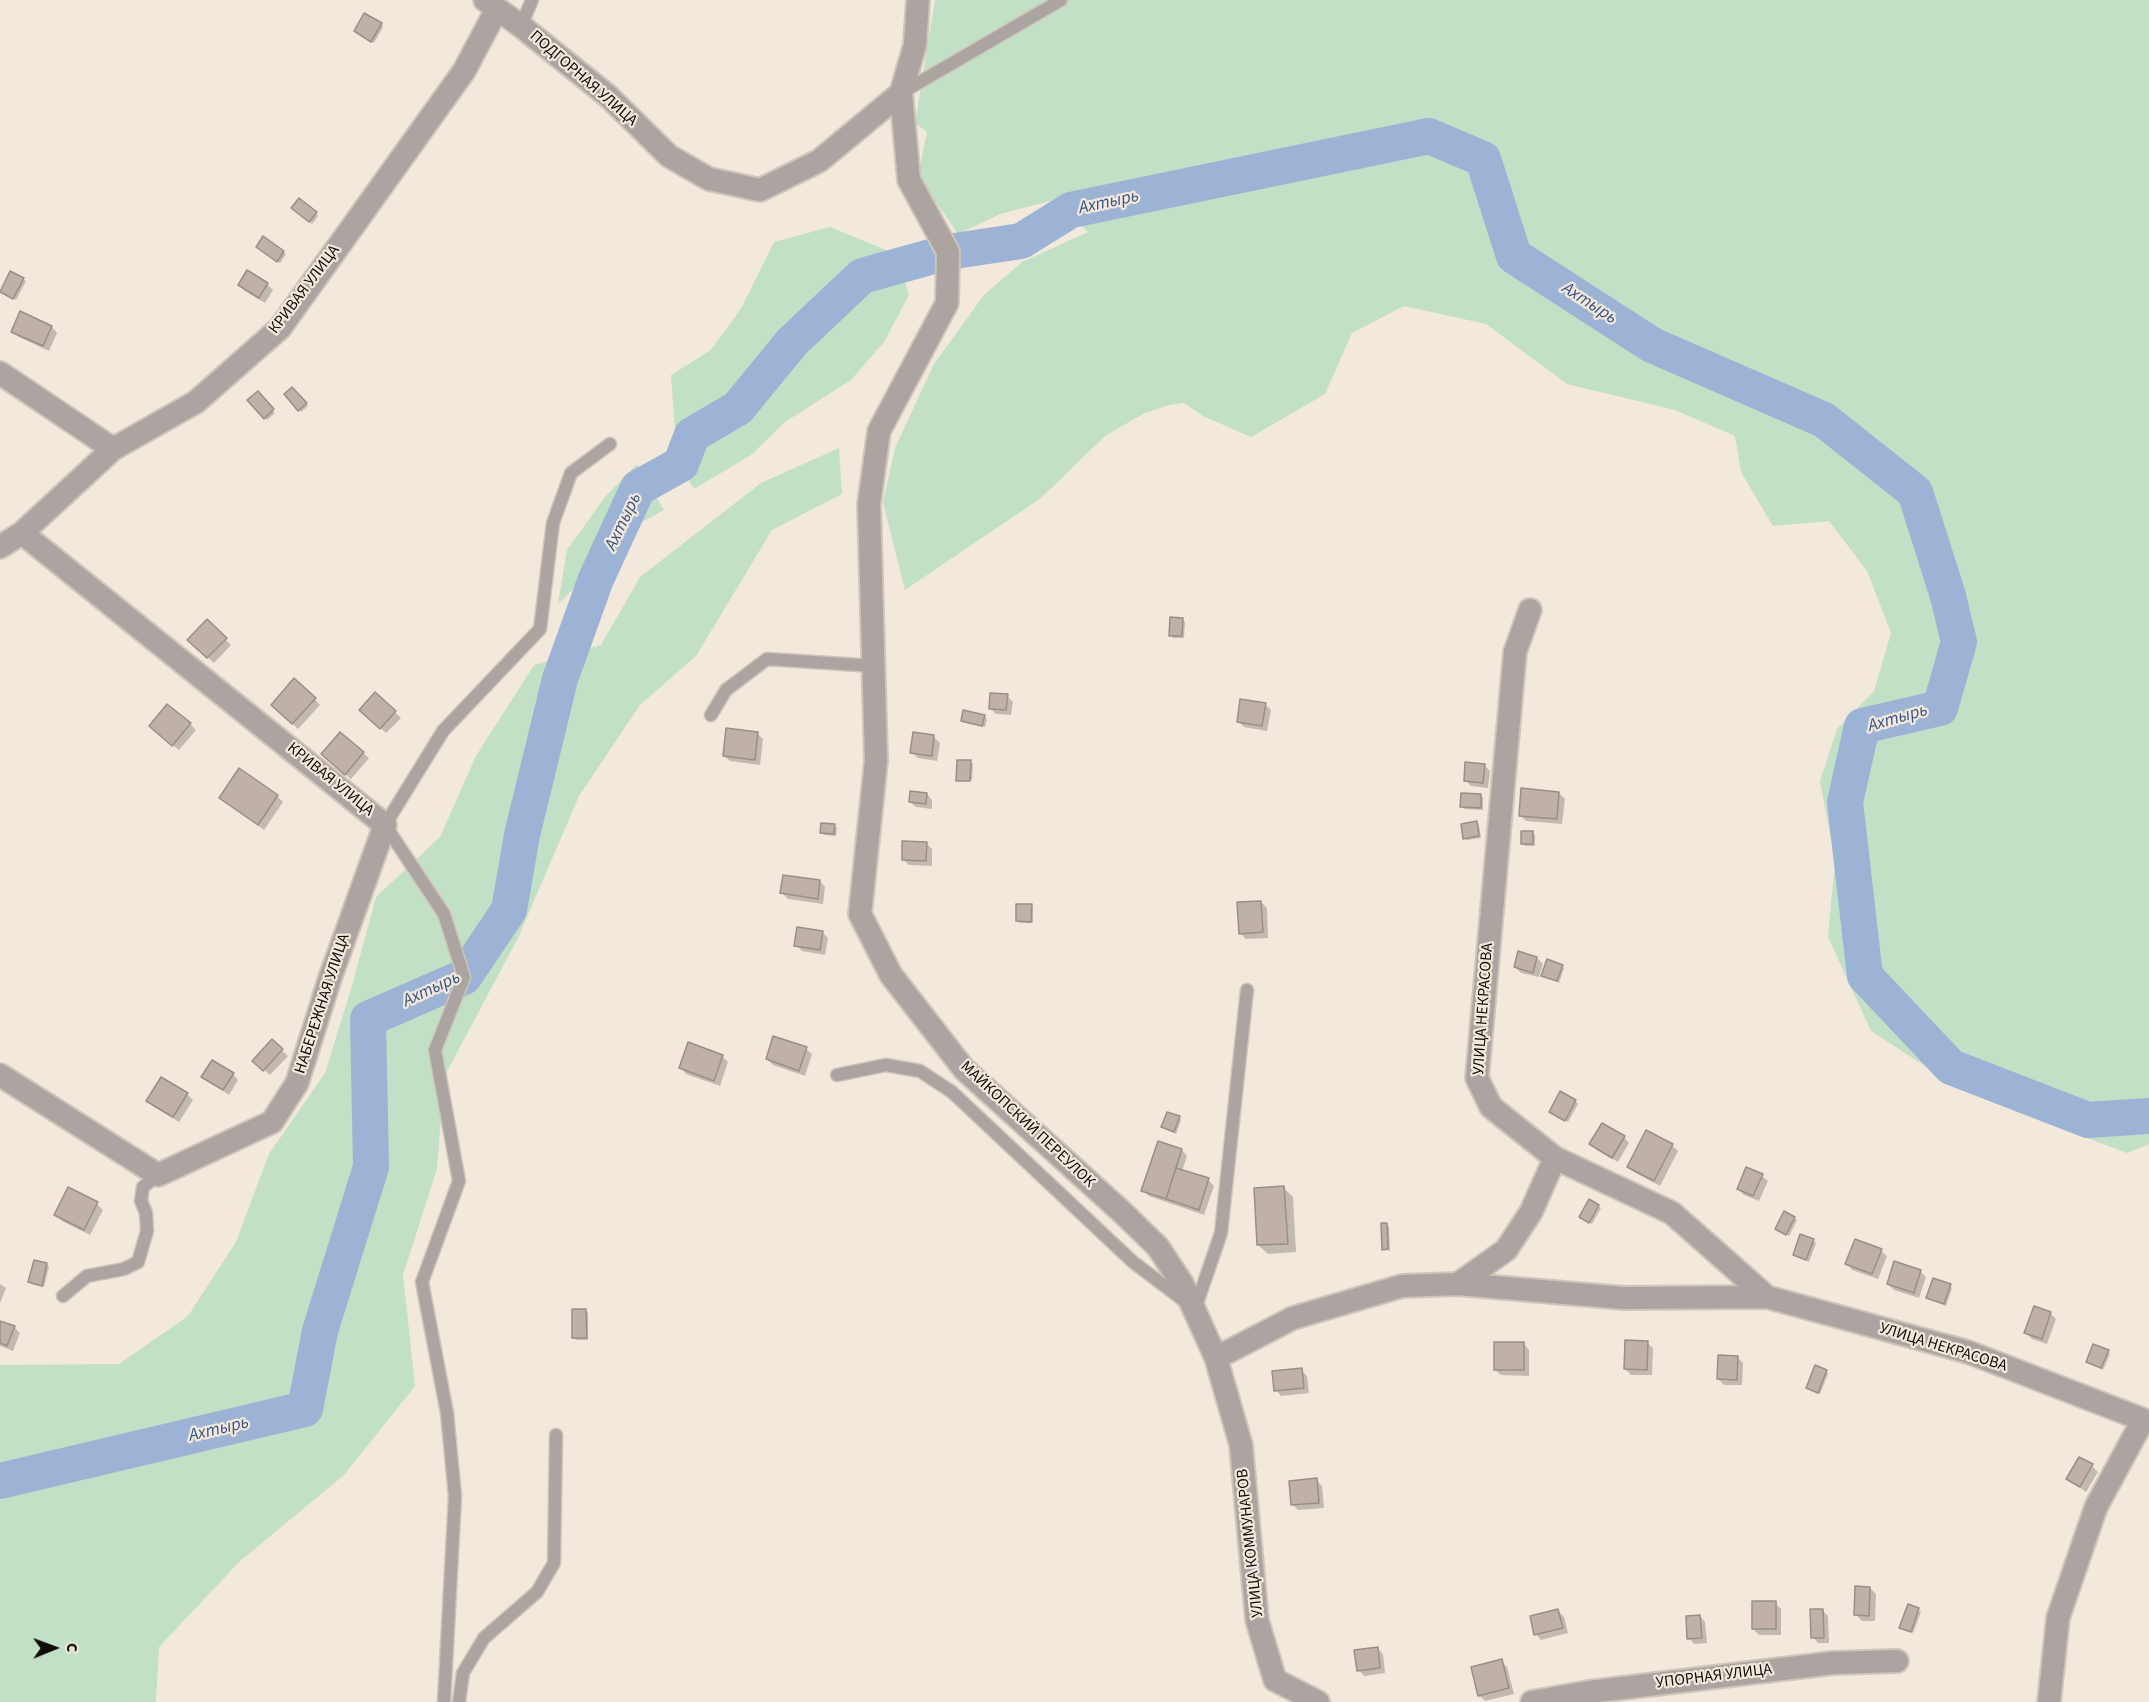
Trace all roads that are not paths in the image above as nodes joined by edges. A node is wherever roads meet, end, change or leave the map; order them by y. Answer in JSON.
{"nodes":[{"id":1,"x":532,"y":0,"type":"edge"},
{"id":2,"x":918,"y":0,"type":"edge"},
{"id":3,"x":1061,"y":0,"type":"edge"},
{"id":4,"x":490,"y":5,"type":"edge"},
{"id":5,"x":521,"y":26,"type":"junction"},
{"id":6,"x":901,"y":93,"type":"junction"},
{"id":7,"x":0,"y":373,"type":"edge"},
{"id":8,"x":610,"y":444,"type":"dead end"},
{"id":9,"x":112,"y":449,"type":"junction"},
{"id":10,"x":22,"y":533,"type":"junction"},
{"id":11,"x":0,"y":547,"type":"edge"},
{"id":12,"x":1530,"y":610,"type":"dead end"},
{"id":13,"x":874,"y":666,"type":"junction"},
{"id":14,"x":711,"y":715,"type":"dead end"},
{"id":15,"x":385,"y":825,"type":"junction"},
{"id":16,"x":1247,"y":990,"type":"dead end"},
{"id":17,"x":0,"y":1075,"type":"edge"},
{"id":18,"x":837,"y":1075,"type":"dead end"},
{"id":19,"x":1555,"y":1158,"type":"junction"},
{"id":20,"x":158,"y":1174,"type":"junction"},
{"id":21,"x":1458,"y":1284,"type":"junction"},
{"id":22,"x":63,"y":1296,"type":"dead end"},
{"id":23,"x":1767,"y":1297,"type":"junction"},
{"id":24,"x":1195,"y":1309,"type":"junction"},
{"id":25,"x":1216,"y":1358,"type":"junction"},
{"id":26,"x":2146,"y":1421,"type":"edge"},
{"id":27,"x":556,"y":1435,"type":"dead end"},
{"id":28,"x":1897,"y":1661,"type":"dead end"},
{"id":29,"x":2051,"y":1700,"type":"edge"},
{"id":30,"x":444,"y":1702,"type":"edge"},
{"id":31,"x":459,"y":1702,"type":"edge"},
{"id":32,"x":1318,"y":1702,"type":"edge"},
{"id":33,"x":1532,"y":1702,"type":"edge"}],
"edges":[{"from":1,"to":5,"type":"lane"},
{"from":2,"to":6,"type":"street"},
{"from":3,"to":6,"type":"lane"},
{"from":4,"to":5,"type":"street","name":"ПОДГОРНАЯ УЛИЦА"},
{"from":4,"to":9,"type":"street","name":"КРИВАЯ УЛИЦА"},
{"from":5,"to":6,"type":"street","name":"ПОДГОРНАЯ УЛИЦА"},
{"from":6,"to":13,"type":"street","name":"МАЙКОПСКИЙ ПЕРЕУЛОК"},
{"from":7,"to":9,"type":"street"},
{"from":8,"to":15,"type":"lane"},
{"from":9,"to":10,"type":"street","name":"КРИВАЯ УЛИЦА"},
{"from":10,"to":11,"type":"street","name":"КРИВАЯ УЛИЦА"},
{"from":10,"to":15,"type":"street","name":"КРИВАЯ УЛИЦА"},
{"from":12,"to":19,"type":"street","name":"УЛИЦА НЕКРАСОВА"},
{"from":13,"to":14,"type":"lane"},
{"from":13,"to":24,"type":"street","name":"МАЙКОПСКИЙ ПЕРЕУЛОК"},
{"from":15,"to":20,"type":"street","name":"НАБЕРЕЖНАЯ УЛИЦА"},
{"from":15,"to":30,"type":"lane"},
{"from":16,"to":24,"type":"lane"},
{"from":17,"to":20,"type":"street"},
{"from":18,"to":24,"type":"lane"},
{"from":19,"to":21,"type":"street"},
{"from":19,"to":23,"type":"street","name":"УЛИЦА НЕКРАСОВА"},
{"from":20,"to":22,"type":"lane"},
{"from":21,"to":23,"type":"street","name":"УЛИЦА НЕКРАСОВА"},
{"from":21,"to":25,"type":"street","name":"УЛИЦА НЕКРАСОВА"},
{"from":23,"to":26,"type":"street","name":"УЛИЦА НЕКРАСОВА"},
{"from":24,"to":25,"type":"street","name":"МАЙКОПСКИЙ ПЕРЕУЛОК"},
{"from":25,"to":32,"type":"street","name":"УЛИЦА КОММУНАРОВ"},
{"from":26,"to":29,"type":"street"},
{"from":27,"to":31,"type":"lane"},
{"from":28,"to":33,"type":"street","name":"УПОРНАЯ УЛИЦА"}]}
